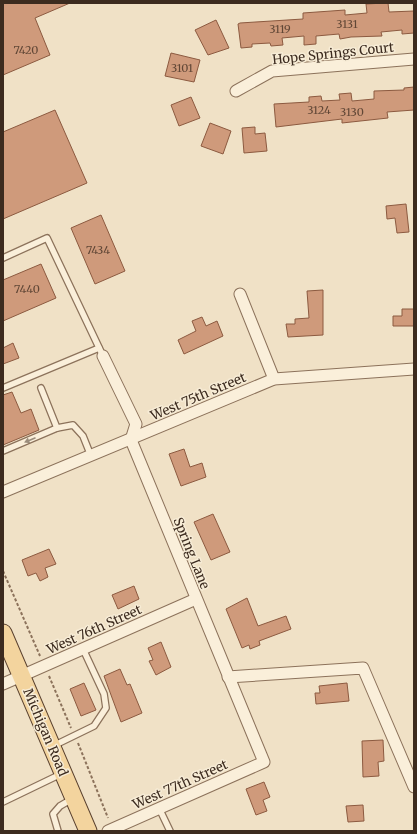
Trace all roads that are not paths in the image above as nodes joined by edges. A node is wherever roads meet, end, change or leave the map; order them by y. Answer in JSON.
{"nodes":[{"id":1,"x":414,"y":59,"type":"edge"},
{"id":2,"x":236,"y":90,"type":"dead end"},
{"id":3,"x":3,"y":258,"type":"edge"},
{"id":4,"x":240,"y":294,"type":"dead end"},
{"id":5,"x":101,"y":352,"type":"junction"},
{"id":6,"x":414,"y":369,"type":"edge"},
{"id":7,"x":274,"y":379,"type":"junction"},
{"id":8,"x":3,"y":388,"type":"edge"},
{"id":9,"x":41,"y":388,"type":"dead end"},
{"id":10,"x":57,"y":428,"type":"junction"},
{"id":11,"x":131,"y":440,"type":"junction"},
{"id":12,"x":3,"y":451,"type":"edge"},
{"id":13,"x":91,"y":456,"type":"junction"},
{"id":14,"x":3,"y":492,"type":"edge"},
{"id":15,"x":196,"y":600,"type":"junction"},
{"id":16,"x":3,"y":633,"type":"edge"},
{"id":17,"x":83,"y":649,"type":"junction"},
{"id":18,"x":22,"y":676,"type":"junction"},
{"id":19,"x":228,"y":677,"type":"junction"},
{"id":20,"x":3,"y":684,"type":"edge"},
{"id":21,"x":52,"y":747,"type":"junction"},
{"id":22,"x":264,"y":762,"type":"joint"},
{"id":23,"x":64,"y":773,"type":"junction"},
{"id":24,"x":414,"y":787,"type":"edge"},
{"id":25,"x":74,"y":798,"type":"junction"},
{"id":26,"x":3,"y":802,"type":"edge"},
{"id":27,"x":159,"y":808,"type":"junction"},
{"id":28,"x":110,"y":830,"type":"edge"},
{"id":29,"x":58,"y":831,"type":"edge"},
{"id":30,"x":88,"y":831,"type":"edge"},
{"id":31,"x":170,"y":831,"type":"edge"}],
"edges":[{"from":1,"to":2,"type":"street","name":"Hope Springs Court"},
{"from":3,"to":5,"type":"lane"},
{"from":4,"to":7,"type":"street"},
{"from":5,"to":8,"type":"lane"},
{"from":5,"to":11,"type":"street"},
{"from":6,"to":7,"type":"street","name":"West 75th Street"},
{"from":7,"to":11,"type":"street","name":"West 75th Street"},
{"from":9,"to":10,"type":"lane"},
{"from":10,"to":12,"type":"lane","one_way":true},
{"from":10,"to":13,"type":"lane"},
{"from":11,"to":13,"type":"street","name":"West 75th Street"},
{"from":11,"to":15,"type":"street","name":"Spring Lane"},
{"from":13,"to":14,"type":"street","name":"West 75th Street"},
{"from":15,"to":17,"type":"street","name":"West 76th Street"},
{"from":15,"to":19,"type":"street","name":"Spring Lane"},
{"from":16,"to":18,"type":"main road","name":"Michigan Road"},
{"from":17,"to":18,"type":"street","name":"West 76th Street"},
{"from":17,"to":21,"type":"lane"},
{"from":18,"to":20,"type":"street","name":"West 76th Street"},
{"from":18,"to":21,"type":"main road","name":"Michigan Road"},
{"from":19,"to":22,"type":"street","name":"Spring Lane"},
{"from":19,"to":24,"type":"street"},
{"from":21,"to":23,"type":"main road","name":"Michigan Road"},
{"from":22,"to":27,"type":"street","name":"West 77th Street"},
{"from":23,"to":25,"type":"main road","name":"Michigan Road"},
{"from":23,"to":26,"type":"lane"},
{"from":25,"to":29,"type":"lane"},
{"from":25,"to":30,"type":"main road","name":"Michigan Road"},
{"from":27,"to":28,"type":"street","name":"West 77th Street"},
{"from":27,"to":31,"type":"lane"}]}
